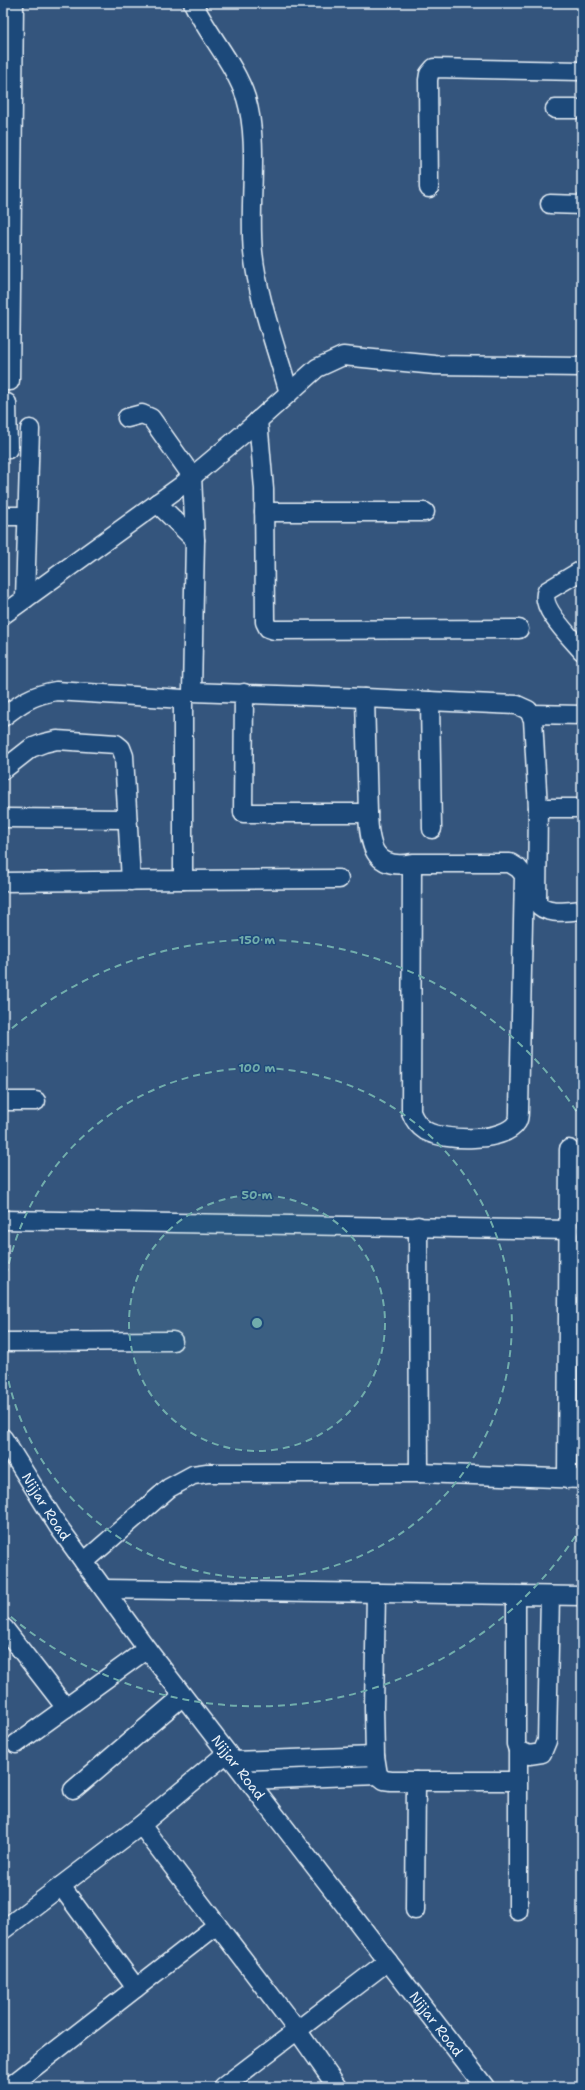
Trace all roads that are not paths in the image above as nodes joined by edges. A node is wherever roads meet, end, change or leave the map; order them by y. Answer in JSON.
{"nodes":[{"id":1,"x":14,"y":3,"type":"edge"},
{"id":2,"x":193,"y":3,"type":"edge"},
{"id":3,"x":582,"y":71,"type":"edge"},
{"id":4,"x":555,"y":108,"type":"dead end"},
{"id":5,"x":582,"y":109,"type":"edge"},
{"id":6,"x":8,"y":150,"type":"edge"},
{"id":7,"x":8,"y":187,"type":"edge"},
{"id":8,"x":429,"y":188,"type":"dead end"},
{"id":9,"x":550,"y":204,"type":"dead end"},
{"id":10,"x":582,"y":205,"type":"edge"},
{"id":11,"x":582,"y":367,"type":"edge"},
{"id":12,"x":3,"y":381,"type":"edge"},
{"id":13,"x":289,"y":393,"type":"junction"},
{"id":14,"x":3,"y":403,"type":"edge"},
{"id":15,"x":127,"y":418,"type":"dead end"},
{"id":16,"x":258,"y":420,"type":"junction"},
{"id":17,"x":30,"y":429,"type":"dead end"},
{"id":18,"x":5,"y":449,"type":"edge"},
{"id":19,"x":29,"y":449,"type":"junction"},
{"id":20,"x":192,"y":476,"type":"junction"},
{"id":21,"x":157,"y":503,"type":"junction"},
{"id":22,"x":264,"y":512,"type":"junction"},
{"id":23,"x":425,"y":512,"type":"dead end"},
{"id":24,"x":3,"y":516,"type":"edge"},
{"id":25,"x":27,"y":516,"type":"junction"},
{"id":26,"x":196,"y":540,"type":"junction"},
{"id":27,"x":582,"y":570,"type":"edge"},
{"id":28,"x":25,"y":598,"type":"junction"},
{"id":29,"x":3,"y":615,"type":"edge"},
{"id":30,"x":519,"y":629,"type":"dead end"},
{"id":31,"x":582,"y":651,"type":"edge"},
{"id":32,"x":244,"y":693,"type":"junction"},
{"id":33,"x":365,"y":698,"type":"junction"},
{"id":34,"x":430,"y":701,"type":"junction"},
{"id":35,"x":531,"y":714,"type":"junction"},
{"id":36,"x":582,"y":715,"type":"edge"},
{"id":37,"x":3,"y":717,"type":"edge"},
{"id":38,"x":3,"y":770,"type":"edge"},
{"id":39,"x":538,"y":808,"type":"junction"},
{"id":40,"x":582,"y":808,"type":"edge"},
{"id":41,"x":368,"y":813,"type":"junction"},
{"id":42,"x":3,"y":818,"type":"edge"},
{"id":43,"x":127,"y":819,"type":"junction"},
{"id":44,"x":432,"y":829,"type":"dead end"},
{"id":45,"x":412,"y":863,"type":"junction"},
{"id":46,"x":339,"y":879,"type":"dead end"},
{"id":47,"x":183,"y":880,"type":"junction"},
{"id":48,"x":131,"y":881,"type":"junction"},
{"id":49,"x":3,"y":882,"type":"edge"},
{"id":50,"x":582,"y":910,"type":"edge"},
{"id":51,"x":3,"y":1101,"type":"edge"},
{"id":52,"x":36,"y":1101,"type":"dead end"},
{"id":53,"x":569,"y":1149,"type":"dead end"},
{"id":54,"x":3,"y":1220,"type":"edge"},
{"id":55,"x":418,"y":1226,"type":"junction"},
{"id":56,"x":569,"y":1230,"type":"junction"},
{"id":57,"x":173,"y":1341,"type":"dead end"},
{"id":58,"x":3,"y":1342,"type":"edge"},
{"id":59,"x":3,"y":1438,"type":"edge"},
{"id":60,"x":419,"y":1473,"type":"junction"},
{"id":61,"x":575,"y":1479,"type":"edge"},
{"id":62,"x":84,"y":1562,"type":"junction"},
{"id":63,"x":104,"y":1589,"type":"junction"},
{"id":64,"x":376,"y":1593,"type":"junction"},
{"id":65,"x":516,"y":1596,"type":"junction"},
{"id":66,"x":550,"y":1596,"type":"junction"},
{"id":67,"x":582,"y":1596,"type":"edge"},
{"id":68,"x":4,"y":1628,"type":"edge"},
{"id":69,"x":147,"y":1649,"type":"junction"},
{"id":70,"x":183,"y":1696,"type":"junction"},
{"id":71,"x":66,"y":1708,"type":"junction"},
{"id":72,"x":16,"y":1744,"type":"dead end"},
{"id":73,"x":518,"y":1750,"type":"junction"},
{"id":74,"x":375,"y":1756,"type":"junction"},
{"id":75,"x":230,"y":1757,"type":"junction"},
{"id":76,"x":378,"y":1775,"type":"junction"},
{"id":77,"x":248,"y":1780,"type":"junction"},
{"id":78,"x":416,"y":1781,"type":"junction"},
{"id":79,"x":518,"y":1781,"type":"junction"},
{"id":80,"x":73,"y":1790,"type":"dead end"},
{"id":81,"x":141,"y":1825,"type":"junction"},
{"id":82,"x":61,"y":1886,"type":"junction"},
{"id":83,"x":416,"y":1910,"type":"dead end"},
{"id":84,"x":518,"y":1911,"type":"dead end"},
{"id":85,"x":216,"y":1925,"type":"junction"},
{"id":86,"x":3,"y":1930,"type":"edge"},
{"id":87,"x":388,"y":1961,"type":"junction"},
{"id":88,"x":136,"y":1988,"type":"junction"},
{"id":89,"x":297,"y":2030,"type":"junction"},
{"id":90,"x":9,"y":2087,"type":"edge"},
{"id":91,"x":223,"y":2087,"type":"edge"},
{"id":92,"x":337,"y":2087,"type":"edge"},
{"id":93,"x":485,"y":2087,"type":"edge"}],
"edges":[{"from":1,"to":6,"type":"street"},
{"from":2,"to":13,"type":"street"},
{"from":3,"to":8,"type":"street"},
{"from":4,"to":5,"type":"street"},
{"from":6,"to":7,"type":"street"},
{"from":7,"to":12,"type":"street"},
{"from":9,"to":10,"type":"street"},
{"from":11,"to":13,"type":"street"},
{"from":13,"to":16,"type":"street"},
{"from":14,"to":18,"type":"street"},
{"from":15,"to":20,"type":"street"},
{"from":16,"to":20,"type":"street"},
{"from":16,"to":22,"type":"street"},
{"from":17,"to":19,"type":"street"},
{"from":18,"to":19,"type":"street"},
{"from":19,"to":25,"type":"street"},
{"from":20,"to":21,"type":"street"},
{"from":20,"to":26,"type":"street"},
{"from":21,"to":26,"type":"street"},
{"from":21,"to":28,"type":"street"},
{"from":22,"to":23,"type":"street"},
{"from":22,"to":30,"type":"street"},
{"from":24,"to":25,"type":"street"},
{"from":25,"to":28,"type":"street"},
{"from":26,"to":32,"type":"street"},
{"from":27,"to":31,"type":"street"},
{"from":28,"to":29,"type":"street"},
{"from":32,"to":33,"type":"street"},
{"from":32,"to":41,"type":"street"},
{"from":33,"to":34,"type":"street"},
{"from":33,"to":41,"type":"street"},
{"from":34,"to":35,"type":"street"},
{"from":34,"to":44,"type":"street"},
{"from":35,"to":36,"type":"street"},
{"from":35,"to":39,"type":"street"},
{"from":37,"to":47,"type":"street"},
{"from":38,"to":43,"type":"street"},
{"from":39,"to":40,"type":"street"},
{"from":39,"to":50,"type":"street"},
{"from":41,"to":45,"type":"street"},
{"from":42,"to":43,"type":"street"},
{"from":43,"to":48,"type":"street"},
{"from":45,"to":45,"type":"street"},
{"from":46,"to":47,"type":"street"},
{"from":47,"to":48,"type":"street"},
{"from":48,"to":49,"type":"street"},
{"from":51,"to":52,"type":"street"},
{"from":53,"to":56,"type":"street"},
{"from":54,"to":55,"type":"street"},
{"from":55,"to":56,"type":"street"},
{"from":55,"to":60,"type":"street"},
{"from":56,"to":61,"type":"street"},
{"from":57,"to":58,"type":"street"},
{"from":59,"to":62,"type":"street","name":"Nijjar Road"},
{"from":60,"to":61,"type":"street"},
{"from":60,"to":62,"type":"street"},
{"from":62,"to":63,"type":"street","name":"Nijjar Road"},
{"from":63,"to":64,"type":"street"},
{"from":63,"to":69,"type":"street","name":"Nijjar Road"},
{"from":64,"to":65,"type":"street"},
{"from":64,"to":74,"type":"street"},
{"from":65,"to":66,"type":"street"},
{"from":65,"to":73,"type":"street"},
{"from":66,"to":67,"type":"street"},
{"from":66,"to":73,"type":"street"},
{"from":68,"to":71,"type":"street"},
{"from":69,"to":70,"type":"street","name":"Nijjar Road"},
{"from":69,"to":71,"type":"street"},
{"from":70,"to":75,"type":"street","name":"Nijjar Road"},
{"from":70,"to":80,"type":"street"},
{"from":71,"to":72,"type":"street"},
{"from":73,"to":79,"type":"street"},
{"from":74,"to":75,"type":"street"},
{"from":74,"to":76,"type":"street"},
{"from":75,"to":77,"type":"street","name":"Nijjar Road"},
{"from":75,"to":81,"type":"street"},
{"from":76,"to":77,"type":"street"},
{"from":76,"to":78,"type":"street"},
{"from":77,"to":87,"type":"street","name":"Nijjar Road"},
{"from":78,"to":79,"type":"street"},
{"from":78,"to":83,"type":"street"},
{"from":79,"to":84,"type":"street"},
{"from":81,"to":82,"type":"street"},
{"from":81,"to":85,"type":"street"},
{"from":82,"to":86,"type":"street"},
{"from":82,"to":88,"type":"street"},
{"from":85,"to":88,"type":"street"},
{"from":85,"to":89,"type":"street"},
{"from":87,"to":89,"type":"street"},
{"from":87,"to":93,"type":"street","name":"Nijjar Road"},
{"from":88,"to":90,"type":"street"},
{"from":89,"to":91,"type":"street"},
{"from":89,"to":92,"type":"street"}]}
